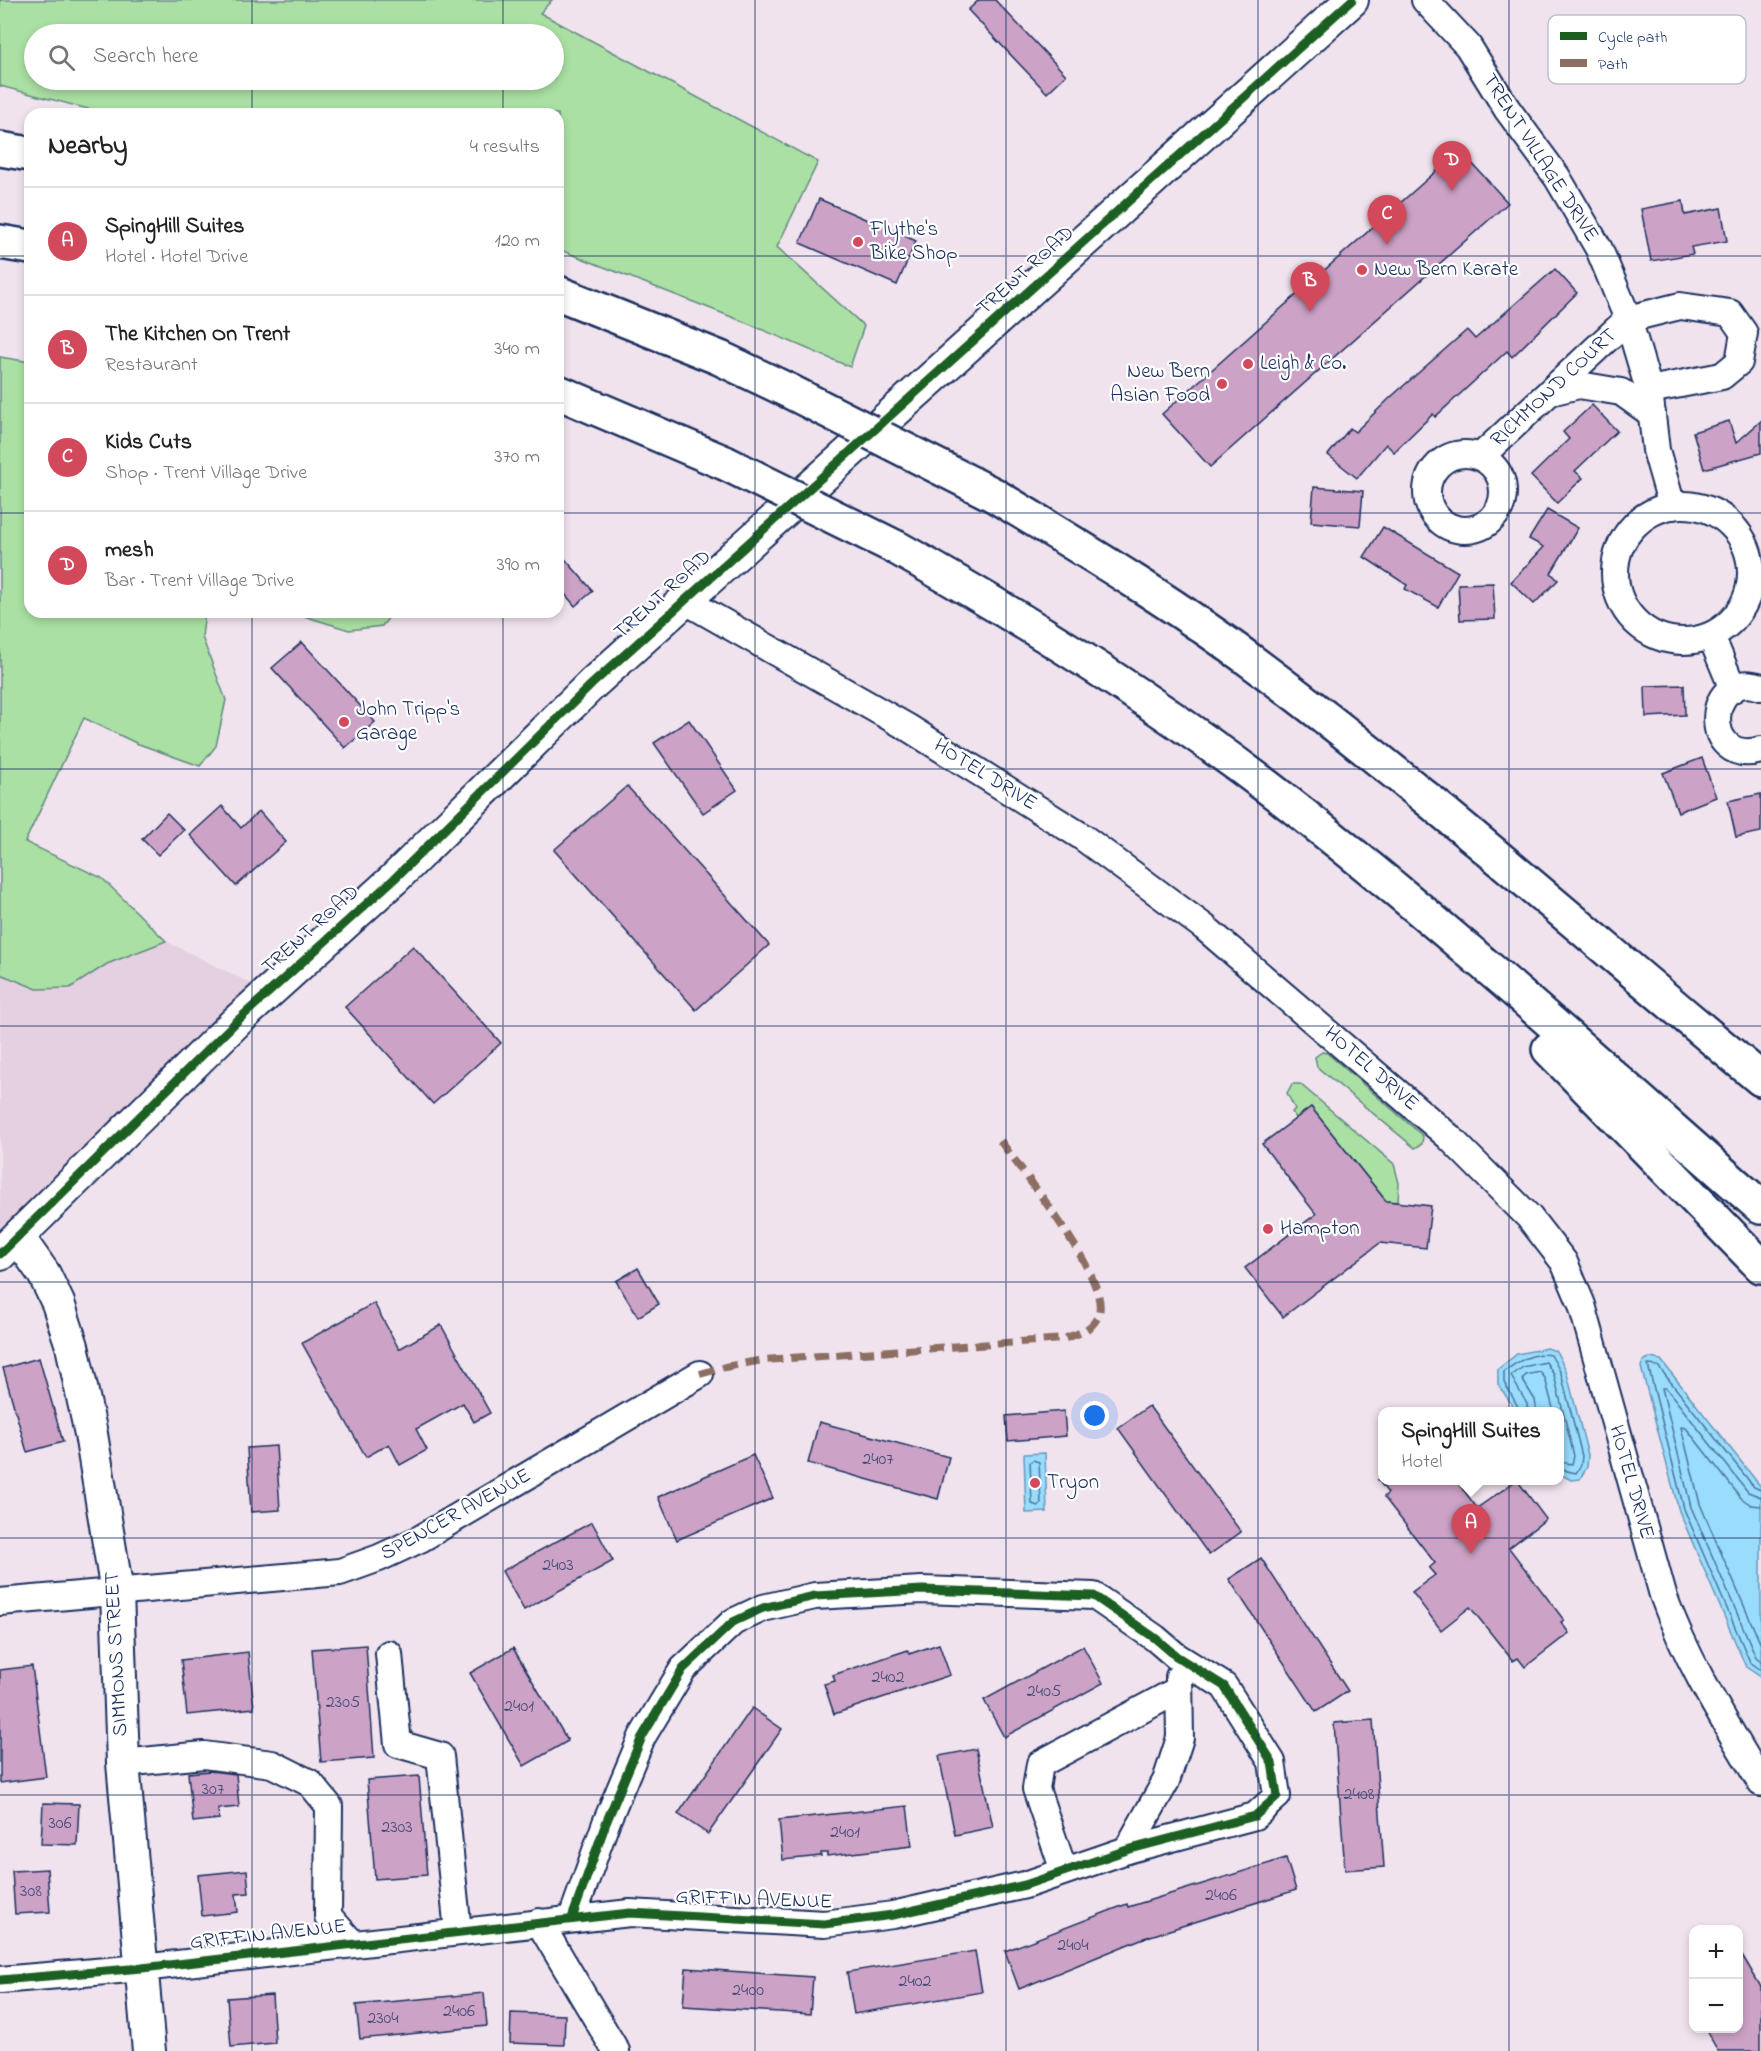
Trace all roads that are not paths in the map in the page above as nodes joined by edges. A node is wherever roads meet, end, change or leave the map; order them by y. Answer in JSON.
{"nodes":[{"id":1,"x":1352,"y":0,"type":"edge"},
{"id":2,"x":1425,"y":0,"type":"edge"},
{"id":3,"x":0,"y":149,"type":"edge"},
{"id":4,"x":24,"y":153,"type":"edge"},
{"id":5,"x":0,"y":242,"type":"edge"},
{"id":6,"x":24,"y":246,"type":"edge"},
{"id":7,"x":564,"y":295,"type":"edge"},
{"id":8,"x":1628,"y":320,"type":"junction"},
{"id":9,"x":1550,"y":392,"type":"junction"},
{"id":10,"x":564,"y":396,"type":"edge"},
{"id":11,"x":1651,"y":402,"type":"junction"},
{"id":12,"x":1480,"y":457,"type":"dead end"},
{"id":13,"x":1672,"y":506,"type":"junction"},
{"id":14,"x":684,"y":600,"type":"junction"},
{"id":15,"x":1754,"y":603,"type":"edge"},
{"id":16,"x":1711,"y":636,"type":"junction"},
{"id":17,"x":1761,"y":687,"type":"edge"},
{"id":18,"x":1732,"y":689,"type":"junction"},
{"id":19,"x":1761,"y":750,"type":"edge"},
{"id":20,"x":1614,"y":949,"type":"junction"},
{"id":21,"x":1502,"y":991,"type":"junction"},
{"id":22,"x":1761,"y":1052,"type":"edge"},
{"id":23,"x":1761,"y":1079,"type":"edge"},
{"id":24,"x":1761,"y":1207,"type":"edge"},
{"id":25,"x":9,"y":1245,"type":"edge"},
{"id":26,"x":1761,"y":1266,"type":"edge"},
{"id":27,"x":700,"y":1374,"type":"dead end"},
{"id":28,"x":0,"y":1588,"type":"edge"},
{"id":29,"x":117,"y":1592,"type":"junction"},
{"id":30,"x":0,"y":1602,"type":"edge"},
{"id":31,"x":389,"y":1654,"type":"dead end"},
{"id":32,"x":1180,"y":1659,"type":"junction"},
{"id":33,"x":1178,"y":1690,"type":"junction"},
{"id":34,"x":123,"y":1763,"type":"junction"},
{"id":35,"x":1761,"y":1783,"type":"edge"},
{"id":36,"x":1127,"y":1850,"type":"junction"},
{"id":37,"x":1065,"y":1871,"type":"junction"},
{"id":38,"x":572,"y":1918,"type":"junction"},
{"id":39,"x":539,"y":1922,"type":"junction"},
{"id":40,"x":458,"y":1932,"type":"junction"},
{"id":41,"x":352,"y":1943,"type":"junction"},
{"id":42,"x":141,"y":1968,"type":"junction"},
{"id":43,"x":0,"y":1980,"type":"edge"},
{"id":44,"x":149,"y":2051,"type":"edge"},
{"id":45,"x":616,"y":2051,"type":"edge"}],
"edges":[{"from":1,"to":14,"type":"street","name":"TRENT ROAD"},
{"from":2,"to":8,"type":"street","name":"TRENT VILLAGE DRIVE"},
{"from":3,"to":4,"type":"highway"},
{"from":5,"to":6,"type":"highway"},
{"from":7,"to":20,"type":"highway","bridge":true},
{"from":8,"to":9,"type":"street","name":"RICHMOND COURT"},
{"from":8,"to":11,"type":"street","name":"TRENT VILLAGE DRIVE"},
{"from":8,"to":11,"type":"street"},
{"from":9,"to":11,"type":"street"},
{"from":9,"to":12,"type":"street","name":"RICHMOND COURT"},
{"from":10,"to":21,"type":"highway","bridge":true},
{"from":11,"to":13,"type":"street","name":"TRENT VILLAGE DRIVE"},
{"from":13,"to":15,"type":"street"},
{"from":13,"to":16,"type":"street"},
{"from":14,"to":25,"type":"street","name":"TRENT ROAD"},
{"from":14,"to":35,"type":"street","name":"HOTEL DRIVE"},
{"from":15,"to":16,"type":"street"},
{"from":16,"to":18,"type":"street"},
{"from":17,"to":18,"type":"street"},
{"from":18,"to":19,"type":"street"},
{"from":20,"to":22,"type":"highway"},
{"from":20,"to":23,"type":"highway"},
{"from":21,"to":24,"type":"highway"},
{"from":21,"to":26,"type":"highway"},
{"from":25,"to":29,"type":"street","name":"SIMMONS STREET"},
{"from":27,"to":29,"type":"street","name":"SPENCER AVENUE"},
{"from":28,"to":29,"type":"street","name":"SPENCER AVENUE"},
{"from":29,"to":30,"type":"street","name":"SPENCER AVENUE"},
{"from":29,"to":34,"type":"street","name":"SIMMONS STREET"},
{"from":31,"to":40,"type":"street"},
{"from":32,"to":33,"type":"street"},
{"from":32,"to":36,"type":"street","name":"GRIFFIN AVENUE"},
{"from":32,"to":38,"type":"street","name":"GRIFFIN AVENUE"},
{"from":33,"to":36,"type":"street"},
{"from":33,"to":37,"type":"street"},
{"from":34,"to":41,"type":"street","name":"GRIFFIN AVENUE"},
{"from":34,"to":42,"type":"street","name":"SIMMONS STREET"},
{"from":36,"to":37,"type":"street","name":"GRIFFIN AVENUE"},
{"from":37,"to":38,"type":"street","name":"GRIFFIN AVENUE"},
{"from":38,"to":39,"type":"street","name":"GRIFFIN AVENUE"},
{"from":39,"to":40,"type":"street","name":"GRIFFIN AVENUE"},
{"from":39,"to":45,"type":"street"},
{"from":40,"to":41,"type":"street","name":"GRIFFIN AVENUE"},
{"from":41,"to":42,"type":"street","name":"GRIFFIN AVENUE"},
{"from":42,"to":43,"type":"street","name":"GRIFFIN AVENUE"},
{"from":42,"to":44,"type":"street","name":"SIMMONS STREET"}]}
